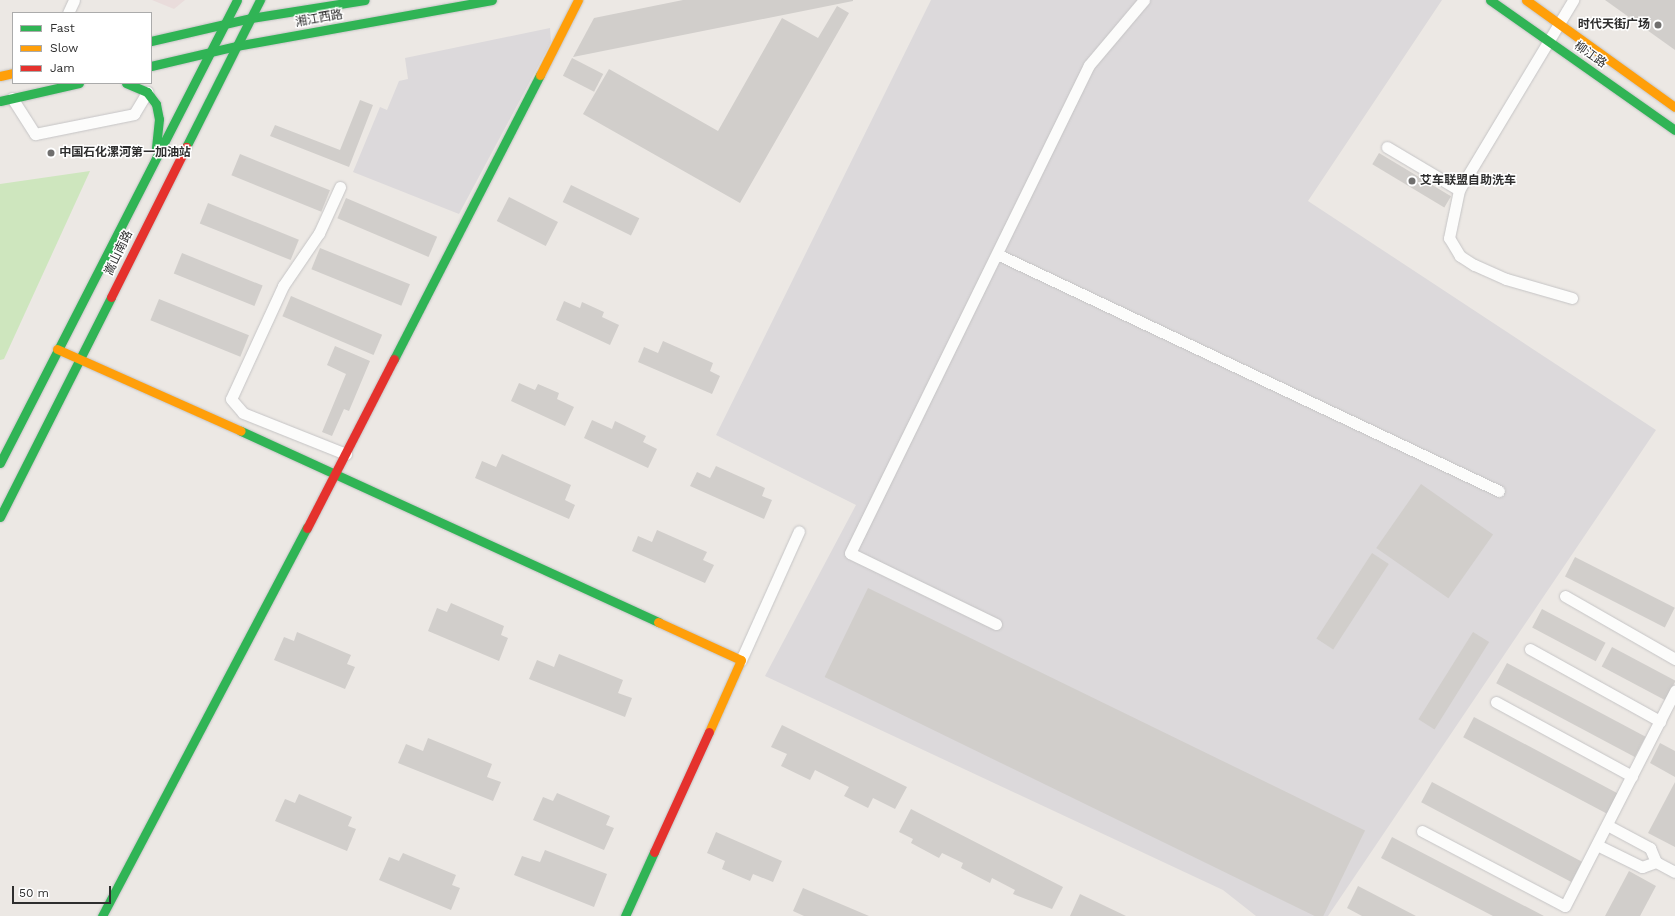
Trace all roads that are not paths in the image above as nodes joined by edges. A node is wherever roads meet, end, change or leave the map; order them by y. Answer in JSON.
{"nodes":[{"id":1,"x":74,"y":0,"type":"edge"},
{"id":2,"x":237,"y":0,"type":"edge"},
{"id":3,"x":260,"y":0,"type":"edge"},
{"id":4,"x":322,"y":0,"type":"edge"},
{"id":5,"x":365,"y":0,"type":"edge"},
{"id":6,"x":492,"y":0,"type":"edge"},
{"id":7,"x":578,"y":0,"type":"edge"},
{"id":8,"x":1144,"y":0,"type":"edge"},
{"id":9,"x":1490,"y":0,"type":"edge"},
{"id":10,"x":1526,"y":0,"type":"edge"},
{"id":11,"x":1573,"y":0,"type":"edge"},
{"id":12,"x":338,"y":5,"type":"junction"},
{"id":13,"x":68,"y":12,"type":"edge"},
{"id":14,"x":251,"y":18,"type":"junction"},
{"id":15,"x":225,"y":23,"type":"junction"},
{"id":16,"x":1559,"y":23,"type":"junction"},
{"id":17,"x":1548,"y":40,"type":"junction"},
{"id":18,"x":152,"y":41,"type":"edge"},
{"id":19,"x":236,"y":46,"type":"junction"},
{"id":20,"x":211,"y":52,"type":"junction"},
{"id":21,"x":152,"y":66,"type":"edge"},
{"id":22,"x":12,"y":73,"type":"edge"},
{"id":23,"x":0,"y":76,"type":"edge"},
{"id":24,"x":75,"y":84,"type":"edge"},
{"id":25,"x":128,"y":84,"type":"edge"},
{"id":26,"x":147,"y":92,"type":"junction"},
{"id":27,"x":12,"y":98,"type":"junction"},
{"id":28,"x":0,"y":101,"type":"edge"},
{"id":29,"x":1675,"y":107,"type":"edge"},
{"id":30,"x":1675,"y":130,"type":"edge"},
{"id":31,"x":1387,"y":147,"type":"dead end"},
{"id":32,"x":153,"y":160,"type":"junction"},
{"id":33,"x":340,"y":187,"type":"dead end"},
{"id":34,"x":1459,"y":190,"type":"junction"},
{"id":35,"x":997,"y":254,"type":"junction"},
{"id":36,"x":1572,"y":298,"type":"dead end"},
{"id":37,"x":57,"y":349,"type":"junction"},
{"id":38,"x":80,"y":360,"type":"junction"},
{"id":39,"x":346,"y":454,"type":"junction"},
{"id":40,"x":0,"y":463,"type":"edge"},
{"id":41,"x":336,"y":473,"type":"junction"},
{"id":42,"x":1499,"y":491,"type":"dead end"},
{"id":43,"x":0,"y":517,"type":"edge"},
{"id":44,"x":799,"y":531,"type":"dead end"},
{"id":45,"x":1565,"y":596,"type":"dead end"},
{"id":46,"x":996,"y":624,"type":"dead end"},
{"id":47,"x":1530,"y":650,"type":"dead end"},
{"id":48,"x":1675,"y":659,"type":"edge"},
{"id":49,"x":741,"y":660,"type":"junction"},
{"id":50,"x":1675,"y":691,"type":"edge"},
{"id":51,"x":1496,"y":702,"type":"dead end"},
{"id":52,"x":1660,"y":722,"type":"junction"},
{"id":53,"x":1632,"y":776,"type":"junction"},
{"id":54,"x":1607,"y":825,"type":"junction"},
{"id":55,"x":1422,"y":831,"type":"dead end"},
{"id":56,"x":1596,"y":845,"type":"junction"},
{"id":57,"x":1656,"y":862,"type":"junction"},
{"id":58,"x":1675,"y":872,"type":"edge"},
{"id":59,"x":102,"y":916,"type":"edge"},
{"id":60,"x":625,"y":916,"type":"edge"}],
"edges":[{"from":1,"to":13,"type":"street"},
{"from":2,"to":15,"type":"street","name":"嵩山南路"},
{"from":3,"to":14,"type":"street","name":"嵩山南路"},
{"from":4,"to":12,"type":"street"},
{"from":5,"to":12,"type":"street","name":"湘江西路"},
{"from":6,"to":19,"type":"street","name":"湘江西路"},
{"from":7,"to":39,"type":"street"},
{"from":8,"to":35,"type":"street"},
{"from":9,"to":17,"type":"street","name":"柳江路"},
{"from":10,"to":16,"type":"street","name":"柳江路"},
{"from":11,"to":16,"type":"street"},
{"from":12,"to":14,"type":"street","name":"湘江西路"},
{"from":14,"to":15,"type":"street","name":"湘江西路"},
{"from":14,"to":19,"type":"street","name":"嵩山南路"},
{"from":15,"to":18,"type":"street","name":"湘江西路"},
{"from":15,"to":20,"type":"street","name":"嵩山南路"},
{"from":16,"to":17,"type":"street"},
{"from":16,"to":29,"type":"street","name":"柳江路"},
{"from":17,"to":30,"type":"street","name":"柳江路"},
{"from":17,"to":34,"type":"street"},
{"from":19,"to":20,"type":"street","name":"湘江西路"},
{"from":19,"to":38,"type":"street","name":"嵩山南路"},
{"from":20,"to":21,"type":"street","name":"湘江西路"},
{"from":20,"to":32,"type":"street","name":"嵩山南路"},
{"from":22,"to":23,"type":"street"},
{"from":24,"to":27,"type":"street"},
{"from":25,"to":26,"type":"street"},
{"from":26,"to":27,"type":"street"},
{"from":26,"to":32,"type":"street"},
{"from":27,"to":28,"type":"street"},
{"from":31,"to":34,"type":"street"},
{"from":32,"to":37,"type":"street","name":"嵩山南路"},
{"from":33,"to":39,"type":"street"},
{"from":34,"to":36,"type":"street"},
{"from":35,"to":42,"type":"street"},
{"from":35,"to":46,"type":"street"},
{"from":37,"to":38,"type":"street"},
{"from":37,"to":40,"type":"street","name":"嵩山南路"},
{"from":38,"to":41,"type":"street"},
{"from":38,"to":43,"type":"street","name":"嵩山南路"},
{"from":39,"to":41,"type":"street"},
{"from":41,"to":49,"type":"street"},
{"from":41,"to":59,"type":"street"},
{"from":44,"to":49,"type":"street"},
{"from":45,"to":48,"type":"street"},
{"from":47,"to":52,"type":"street"},
{"from":49,"to":60,"type":"street"},
{"from":50,"to":52,"type":"street"},
{"from":51,"to":53,"type":"street"},
{"from":52,"to":53,"type":"street"},
{"from":53,"to":54,"type":"street"},
{"from":54,"to":56,"type":"street"},
{"from":54,"to":57,"type":"street"},
{"from":55,"to":56,"type":"street"},
{"from":56,"to":57,"type":"street"},
{"from":57,"to":58,"type":"street"}]}
